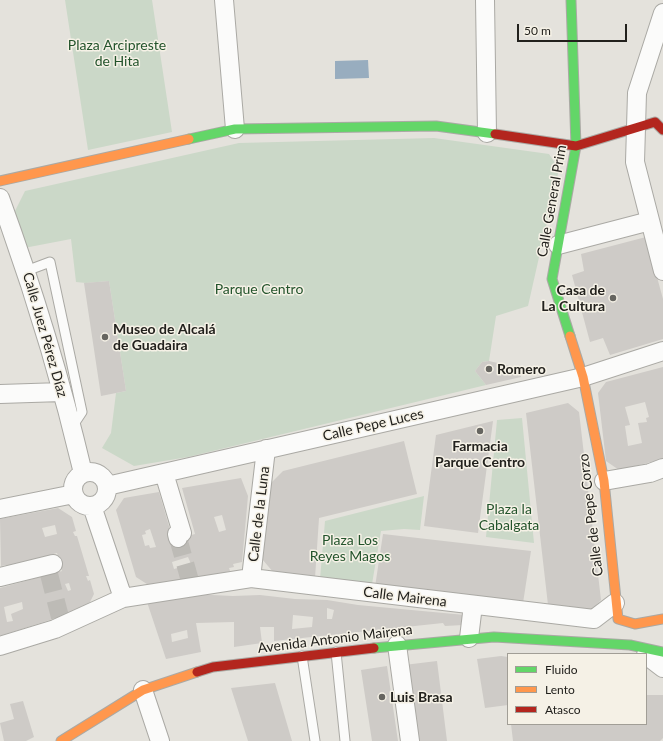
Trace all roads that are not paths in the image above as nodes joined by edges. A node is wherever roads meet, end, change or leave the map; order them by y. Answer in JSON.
{"nodes":[{"id":1,"x":228,"y":0,"type":"edge"},
{"id":2,"x":485,"y":0,"type":"edge"},
{"id":3,"x":571,"y":0,"type":"edge"},
{"id":4,"x":661,"y":24,"type":"edge"},
{"id":5,"x":635,"y":128,"type":"junction"},
{"id":6,"x":235,"y":129,"type":"junction"},
{"id":7,"x":663,"y":130,"type":"edge"},
{"id":8,"x":487,"y":133,"type":"junction"},
{"id":9,"x":576,"y":146,"type":"junction"},
{"id":10,"x":0,"y":181,"type":"edge"},
{"id":11,"x":0,"y":198,"type":"edge"},
{"id":12,"x":650,"y":221,"type":"junction"},
{"id":13,"x":558,"y":245,"type":"junction"},
{"id":14,"x":26,"y":271,"type":"junction"},
{"id":15,"x":663,"y":271,"type":"edge"},
{"id":16,"x":663,"y":351,"type":"edge"},
{"id":17,"x":583,"y":377,"type":"junction"},
{"id":18,"x":62,"y":392,"type":"junction"},
{"id":19,"x":0,"y":394,"type":"edge"},
{"id":20,"x":72,"y":427,"type":"junction"},
{"id":21,"x":266,"y":449,"type":"junction"},
{"id":22,"x":663,"y":468,"type":"edge"},
{"id":23,"x":83,"y":473,"type":"junction"},
{"id":24,"x":164,"y":473,"type":"junction"},
{"id":25,"x":604,"y":482,"type":"junction"},
{"id":26,"x":107,"y":486,"type":"junction"},
{"id":27,"x":74,"y":494,"type":"junction"},
{"id":28,"x":92,"y":506,"type":"junction"},
{"id":29,"x":0,"y":509,"type":"edge"},
{"id":30,"x":180,"y":536,"type":"tunnel mouth"},
{"id":31,"x":50,"y":568,"type":"dead end"},
{"id":32,"x":0,"y":577,"type":"edge"},
{"id":33,"x":251,"y":578,"type":"junction"},
{"id":34,"x":123,"y":598,"type":"junction"},
{"id":35,"x":615,"y":604,"type":"junction"},
{"id":36,"x":473,"y":605,"type":"junction"},
{"id":37,"x":663,"y":620,"type":"edge"},
{"id":38,"x":469,"y":638,"type":"junction"},
{"id":39,"x":397,"y":645,"type":"junction"},
{"id":40,"x":0,"y":646,"type":"edge"},
{"id":41,"x":644,"y":649,"type":"edge"},
{"id":42,"x":336,"y":652,"type":"junction"},
{"id":43,"x":663,"y":652,"type":"edge"},
{"id":44,"x":302,"y":656,"type":"junction"},
{"id":45,"x":663,"y":668,"type":"edge"},
{"id":46,"x":143,"y":690,"type":"junction"},
{"id":47,"x":61,"y":741,"type":"edge"},
{"id":48,"x":160,"y":741,"type":"edge"},
{"id":49,"x":315,"y":741,"type":"edge"},
{"id":50,"x":345,"y":741,"type":"edge"},
{"id":51,"x":410,"y":741,"type":"edge"}],
"edges":[{"from":1,"to":6,"type":"street"},
{"from":2,"to":8,"type":"street"},
{"from":3,"to":9,"type":"street","name":"Calle General Prim"},
{"from":4,"to":5,"type":"street"},
{"from":5,"to":7,"type":"street"},
{"from":5,"to":9,"type":"street"},
{"from":5,"to":12,"type":"street"},
{"from":6,"to":8,"type":"street"},
{"from":6,"to":10,"type":"street"},
{"from":8,"to":9,"type":"street"},
{"from":9,"to":13,"type":"street","name":"Calle General Prim"},
{"from":11,"to":14,"type":"street","name":"Calle Juez Pérez Díaz"},
{"from":12,"to":13,"type":"street"},
{"from":12,"to":15,"type":"street"},
{"from":13,"to":17,"type":"street","name":"Calle General Prim"},
{"from":14,"to":18,"type":"street","name":"Calle Juez Pérez Díaz"},
{"from":14,"to":20,"type":"lane"},
{"from":16,"to":17,"type":"street","name":"Calle Pepe Luces"},
{"from":17,"to":21,"type":"street","name":"Calle Pepe Luces"},
{"from":17,"to":25,"type":"street","name":"Calle de Pepe Corzo"},
{"from":18,"to":19,"type":"street"},
{"from":18,"to":20,"type":"street","name":"Calle Juez Pérez Díaz"},
{"from":20,"to":23,"type":"street","name":"Calle Juez Pérez Díaz"},
{"from":21,"to":24,"type":"street","name":"Calle Pepe Luces"},
{"from":21,"to":33,"type":"street","name":"Calle de la Luna"},
{"from":22,"to":25,"type":"street"},
{"from":23,"to":26,"type":"street"},
{"from":23,"to":27,"type":"street"},
{"from":24,"to":26,"type":"street","name":"Calle Pepe Luces"},
{"from":24,"to":30,"type":"street"},
{"from":25,"to":35,"type":"street","name":"Calle de Pepe Corzo"},
{"from":26,"to":28,"type":"street"},
{"from":27,"to":28,"type":"street"},
{"from":27,"to":29,"type":"street"},
{"from":28,"to":34,"type":"street"},
{"from":31,"to":32,"type":"street"},
{"from":33,"to":34,"type":"street","name":"Calle Mairena"},
{"from":33,"to":36,"type":"street","name":"Calle Mairena"},
{"from":34,"to":40,"type":"street","name":"Calle Mairena"},
{"from":35,"to":36,"type":"street","name":"Calle Mairena"},
{"from":35,"to":37,"type":"street","name":"Calle de Pepe Corzo"},
{"from":36,"to":38,"type":"street"},
{"from":38,"to":39,"type":"street","name":"Avenida Antonio Mairena"},
{"from":38,"to":41,"type":"street","name":"Avenida Antonio Mairena"},
{"from":39,"to":42,"type":"street","name":"Avenida Antonio Mairena"},
{"from":39,"to":51,"type":"street"},
{"from":41,"to":43,"type":"street","name":"Avenida Antonio Mairena"},
{"from":41,"to":45,"type":"street"},
{"from":42,"to":44,"type":"street","name":"Avenida Antonio Mairena"},
{"from":42,"to":50,"type":"lane"},
{"from":44,"to":46,"type":"street","name":"Avenida Antonio Mairena"},
{"from":44,"to":49,"type":"lane"},
{"from":46,"to":47,"type":"street","name":"Avenida Antonio Mairena"},
{"from":46,"to":48,"type":"street"}]}
